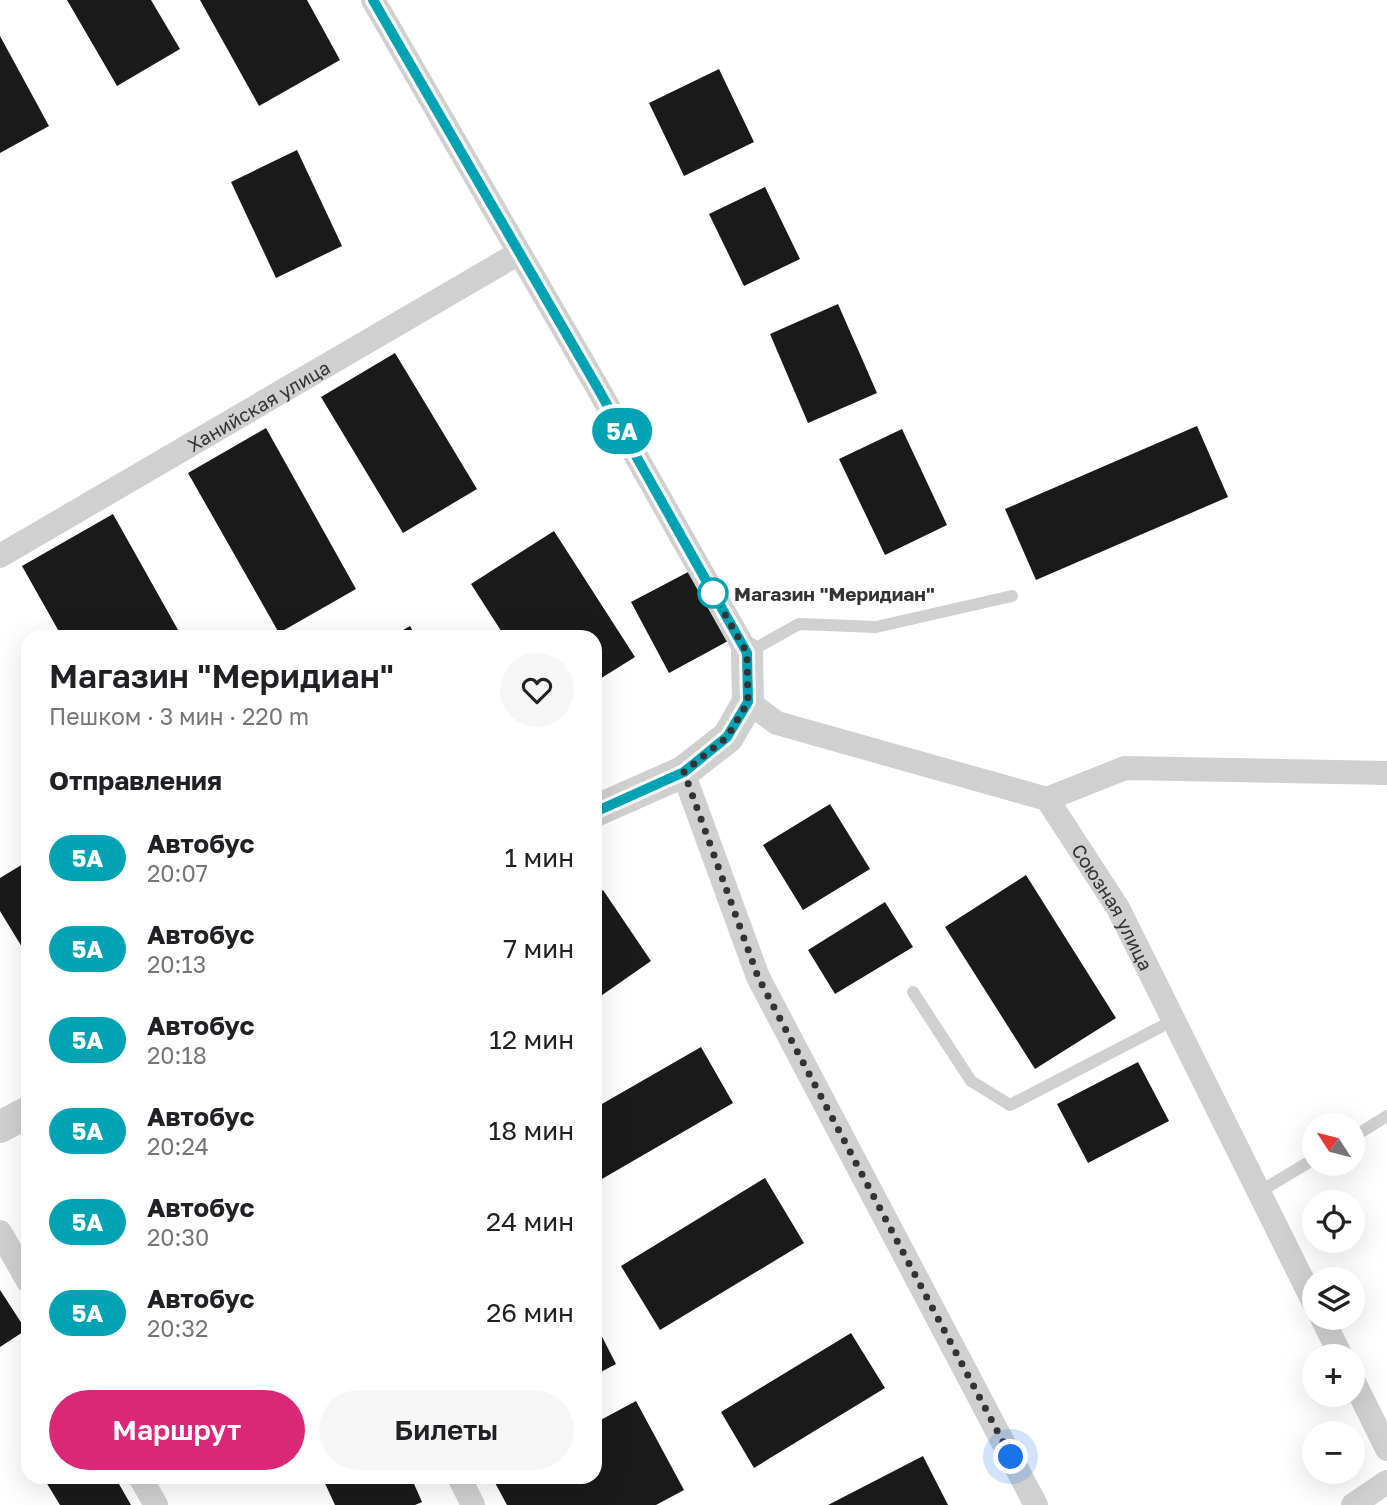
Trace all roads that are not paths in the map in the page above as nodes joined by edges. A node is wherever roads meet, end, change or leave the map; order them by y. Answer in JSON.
{"nodes":[{"id":1,"x":373,"y":0,"type":"edge"},
{"id":2,"x":519,"y":253,"type":"junction"},
{"id":3,"x":0,"y":556,"type":"edge"},
{"id":4,"x":1012,"y":596,"type":"dead end"},
{"id":5,"x":747,"y":653,"type":"junction"},
{"id":6,"x":748,"y":702,"type":"junction"},
{"id":7,"x":684,"y":772,"type":"junction"},
{"id":8,"x":1383,"y":776,"type":"edge"},
{"id":9,"x":1047,"y":799,"type":"junction"},
{"id":10,"x":602,"y":808,"type":"edge"},
{"id":11,"x":913,"y":992,"type":"dead end"},
{"id":12,"x":1174,"y":1020,"type":"junction"},
{"id":13,"x":21,"y":1116,"type":"edge"},
{"id":14,"x":1387,"y":1116,"type":"edge"},
{"id":15,"x":0,"y":1127,"type":"edge"},
{"id":16,"x":1365,"y":1130,"type":"edge"},
{"id":17,"x":1302,"y":1166,"type":"edge"},
{"id":18,"x":1259,"y":1192,"type":"junction"},
{"id":19,"x":0,"y":1233,"type":"edge"},
{"id":20,"x":21,"y":1269,"type":"edge"},
{"id":21,"x":1302,"y":1279,"type":"edge"},
{"id":22,"x":1365,"y":1404,"type":"edge"},
{"id":23,"x":1387,"y":1449,"type":"edge"},
{"id":24,"x":1387,"y":1482,"type":"edge"},
{"id":25,"x":144,"y":1484,"type":"edge"},
{"id":26,"x":462,"y":1484,"type":"edge"},
{"id":27,"x":156,"y":1505,"type":"edge"},
{"id":28,"x":473,"y":1505,"type":"edge"},
{"id":29,"x":1036,"y":1505,"type":"edge"},
{"id":30,"x":1353,"y":1505,"type":"edge"}],
"edges":[{"from":1,"to":2,"type":"street"},
{"from":2,"to":3,"type":"street","name":"Ханийская улица"},
{"from":2,"to":5,"type":"street"},
{"from":4,"to":5,"type":"lane"},
{"from":5,"to":6,"type":"street"},
{"from":6,"to":7,"type":"street"},
{"from":6,"to":9,"type":"street"},
{"from":7,"to":10,"type":"street"},
{"from":7,"to":29,"type":"street"},
{"from":8,"to":9,"type":"street"},
{"from":9,"to":12,"type":"street","name":"Союзная улица"},
{"from":11,"to":12,"type":"lane"},
{"from":12,"to":18,"type":"street","name":"Союзная улица"},
{"from":13,"to":15,"type":"street"},
{"from":14,"to":16,"type":"lane"},
{"from":17,"to":18,"type":"lane"},
{"from":18,"to":21,"type":"street","name":"Союзная улица"},
{"from":19,"to":20,"type":"street"},
{"from":22,"to":23,"type":"street"},
{"from":24,"to":30,"type":"street"},
{"from":25,"to":27,"type":"street"},
{"from":26,"to":28,"type":"street"}]}
